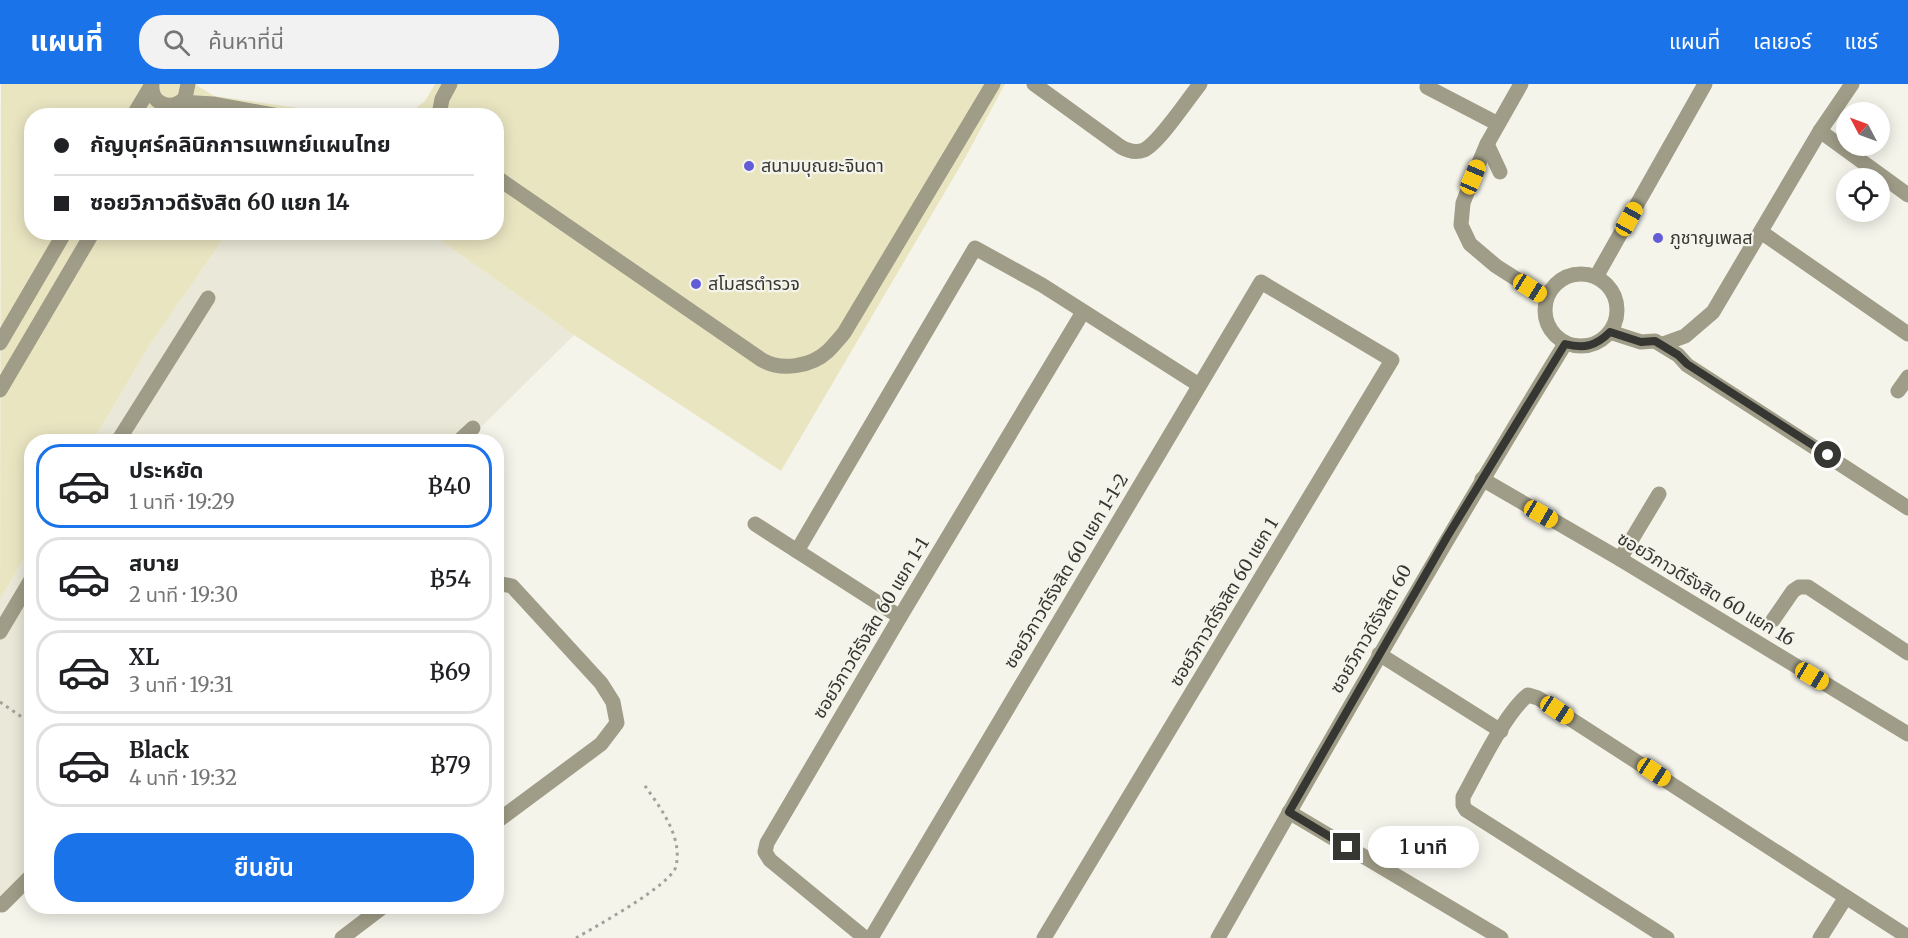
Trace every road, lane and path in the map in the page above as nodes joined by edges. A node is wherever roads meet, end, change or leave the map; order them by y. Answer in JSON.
{"nodes":[{"id":1,"x":188,"y":84,"type":"edge"},
{"id":2,"x":450,"y":84,"type":"edge"},
{"id":3,"x":993,"y":84,"type":"edge"},
{"id":4,"x":1034,"y":84,"type":"edge"},
{"id":5,"x":1200,"y":84,"type":"edge"},
{"id":6,"x":1521,"y":84,"type":"edge"},
{"id":7,"x":1705,"y":84,"type":"edge"},
{"id":8,"x":1852,"y":84,"type":"edge"},
{"id":9,"x":151,"y":85,"type":"edge"},
{"id":10,"x":1427,"y":87,"type":"dead end"},
{"id":11,"x":213,"y":104,"type":"junction"},
{"id":12,"x":138,"y":108,"type":"edge"},
{"id":13,"x":172,"y":108,"type":"edge"},
{"id":14,"x":235,"y":108,"type":"edge"},
{"id":15,"x":438,"y":108,"type":"edge"},
{"id":16,"x":1498,"y":124,"type":"junction"},
{"id":17,"x":1820,"y":132,"type":"junction"},
{"id":18,"x":1487,"y":144,"type":"junction"},
{"id":19,"x":1500,"y":172,"type":"dead end"},
{"id":20,"x":504,"y":183,"type":"edge"},
{"id":21,"x":1908,"y":195,"type":"edge"},
{"id":22,"x":1761,"y":232,"type":"junction"},
{"id":23,"x":60,"y":240,"type":"edge"},
{"id":24,"x":88,"y":240,"type":"edge"},
{"id":25,"x":1596,"y":277,"type":"junction"},
{"id":26,"x":208,"y":298,"type":"dead end"},
{"id":27,"x":1546,"y":298,"type":"junction"},
{"id":28,"x":1083,"y":312,"type":"junction"},
{"id":29,"x":1318,"y":316,"type":"joint"},
{"id":30,"x":1610,"y":332,"type":"junction"},
{"id":31,"x":1908,"y":334,"type":"edge"},
{"id":32,"x":0,"y":343,"type":"edge"},
{"id":33,"x":1565,"y":344,"type":"junction"},
{"id":34,"x":1663,"y":344,"type":"junction"},
{"id":35,"x":1908,"y":377,"type":"edge"},
{"id":36,"x":1199,"y":385,"type":"junction"},
{"id":37,"x":0,"y":390,"type":"edge"},
{"id":38,"x":1898,"y":392,"type":"dead end"},
{"id":39,"x":473,"y":428,"type":"dead end"},
{"id":40,"x":122,"y":434,"type":"edge"},
{"id":41,"x":467,"y":434,"type":"edge"},
{"id":42,"x":1482,"y":479,"type":"junction"},
{"id":43,"x":1659,"y":494,"type":"dead end"},
{"id":44,"x":1908,"y":508,"type":"edge"},
{"id":45,"x":755,"y":524,"type":"dead end"},
{"id":46,"x":797,"y":551,"type":"junction"},
{"id":47,"x":1620,"y":559,"type":"junction"},
{"id":48,"x":504,"y":584,"type":"edge"},
{"id":49,"x":24,"y":592,"type":"edge"},
{"id":50,"x":900,"y":617,"type":"junction"},
{"id":51,"x":1773,"y":620,"type":"dead end"},
{"id":52,"x":0,"y":632,"type":"edge"},
{"id":53,"x":1908,"y":653,"type":"edge"},
{"id":54,"x":1379,"y":654,"type":"junction"},
{"id":55,"x":0,"y":702,"type":"edge"},
{"id":56,"x":24,"y":718,"type":"edge"},
{"id":57,"x":1501,"y":731,"type":"junction"},
{"id":58,"x":1908,"y":734,"type":"edge"},
{"id":59,"x":643,"y":783,"type":"dead end"},
{"id":60,"x":1289,"y":812,"type":"junction"},
{"id":61,"x":504,"y":816,"type":"edge"},
{"id":62,"x":24,"y":882,"type":"edge"},
{"id":63,"x":1846,"y":897,"type":"junction"},
{"id":64,"x":2,"y":905,"type":"edge"},
{"id":65,"x":374,"y":914,"type":"edge"},
{"id":66,"x":1908,"y":937,"type":"edge"},
{"id":67,"x":342,"y":938,"type":"edge"},
{"id":68,"x":576,"y":938,"type":"edge"},
{"id":69,"x":865,"y":938,"type":"edge"},
{"id":70,"x":871,"y":938,"type":"edge"},
{"id":71,"x":1044,"y":938,"type":"edge"},
{"id":72,"x":1218,"y":938,"type":"edge"},
{"id":73,"x":1501,"y":938,"type":"edge"},
{"id":74,"x":1667,"y":938,"type":"edge"},
{"id":75,"x":1820,"y":938,"type":"edge"}],
"edges":[{"from":1,"to":11,"type":"street"},
{"from":1,"to":13,"type":"street"},
{"from":2,"to":15,"type":"street"},
{"from":3,"to":20,"type":"street"},
{"from":4,"to":5,"type":"street"},
{"from":6,"to":16,"type":"street"},
{"from":7,"to":25,"type":"street"},
{"from":8,"to":17,"type":"street"},
{"from":9,"to":12,"type":"street"},
{"from":9,"to":13,"type":"street"},
{"from":10,"to":16,"type":"street"},
{"from":11,"to":13,"type":"street"},
{"from":11,"to":14,"type":"street"},
{"from":16,"to":18,"type":"street"},
{"from":17,"to":21,"type":"street"},
{"from":17,"to":22,"type":"street"},
{"from":18,"to":19,"type":"street"},
{"from":18,"to":27,"type":"street"},
{"from":22,"to":31,"type":"street"},
{"from":22,"to":34,"type":"street"},
{"from":23,"to":32,"type":"street"},
{"from":24,"to":37,"type":"street"},
{"from":25,"to":27,"type":"street"},
{"from":25,"to":30,"type":"street"},
{"from":26,"to":40,"type":"street"},
{"from":27,"to":33,"type":"street"},
{"from":28,"to":36,"type":"street"},
{"from":28,"to":46,"type":"street"},
{"from":28,"to":50,"type":"street","name":"ซอยวิภาวดีรังสิต 60 แยก 1-1"},
{"from":29,"to":36,"type":"street","name":"ซอยวิภาวดีรังสิต 60 แยก 1-1-2"},
{"from":29,"to":71,"type":"street","name":"ซอยวิภาวดีรังสิต 60 แยก 1"},
{"from":30,"to":33,"type":"street"},
{"from":30,"to":34,"type":"street"},
{"from":33,"to":42,"type":"street","name":"ซอยวิภาวดีรังสิต 60"},
{"from":34,"to":44,"type":"street"},
{"from":35,"to":38,"type":"street"},
{"from":36,"to":70,"type":"street","name":"ซอยวิภาวดีรังสิต 60 แยก 1-1-2"},
{"from":39,"to":41,"type":"street"},
{"from":42,"to":47,"type":"street","name":"ซอยวิภาวดีรังสิต 60 แยก 16"},
{"from":42,"to":54,"type":"street","name":"ซอยวิภาวดีรังสิต 60"},
{"from":43,"to":47,"type":"street"},
{"from":45,"to":46,"type":"street"},
{"from":46,"to":50,"type":"street"},
{"from":47,"to":58,"type":"street","name":"ซอยวิภาวดีรังสิต 60 แยก 16"},
{"from":48,"to":61,"type":"street"},
{"from":49,"to":52,"type":"street"},
{"from":50,"to":69,"type":"street","name":"ซอยวิภาวดีรังสิต 60 แยก 1-1"},
{"from":51,"to":53,"type":"street"},
{"from":54,"to":57,"type":"street"},
{"from":54,"to":60,"type":"street","name":"ซอยวิภาวดีรังสิต 60"},
{"from":55,"to":56,"type":"path"},
{"from":57,"to":63,"type":"street"},
{"from":57,"to":74,"type":"street"},
{"from":59,"to":68,"type":"path"},
{"from":60,"to":72,"type":"street","name":"ซอยวิภาวดีรังสิต 60"},
{"from":60,"to":73,"type":"street"},
{"from":62,"to":64,"type":"street"},
{"from":63,"to":66,"type":"street"},
{"from":63,"to":75,"type":"street"},
{"from":65,"to":67,"type":"street"}]}
